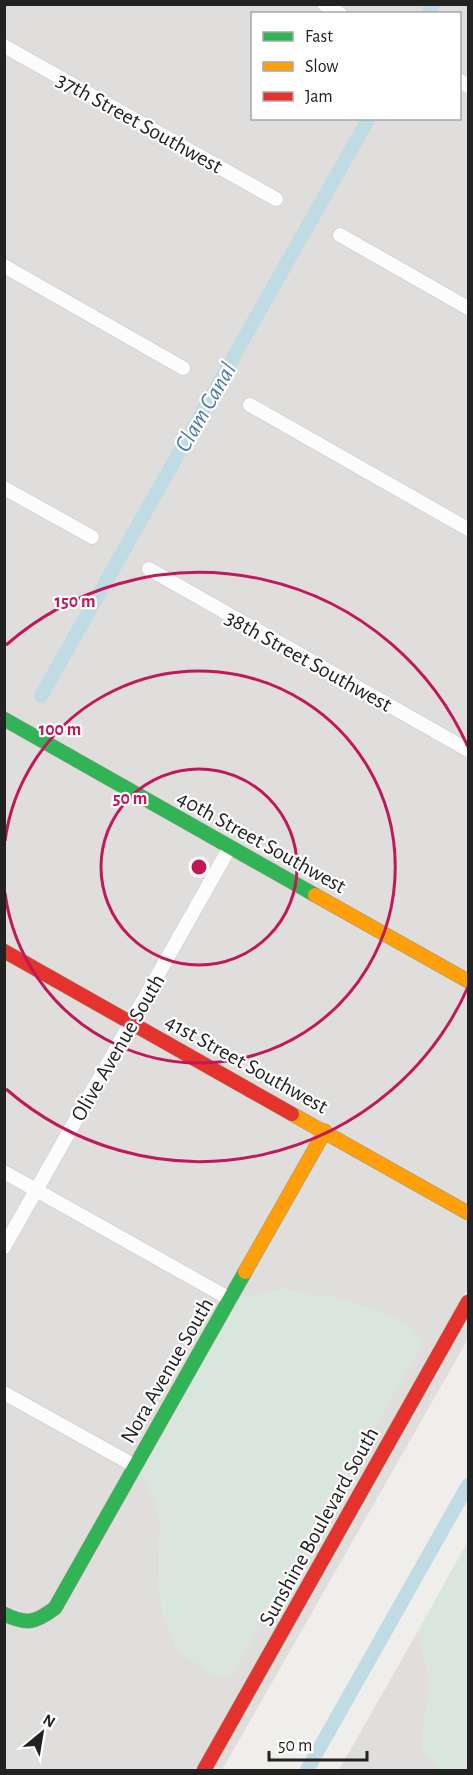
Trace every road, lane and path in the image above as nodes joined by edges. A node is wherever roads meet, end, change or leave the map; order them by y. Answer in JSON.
{"nodes":[{"id":1,"x":324,"y":4,"type":"edge"},
{"id":2,"x":337,"y":12,"type":"edge"},
{"id":3,"x":4,"y":46,"type":"edge"},
{"id":4,"x":276,"y":199,"type":"dead end"},
{"id":5,"x":340,"y":235,"type":"dead end"},
{"id":6,"x":4,"y":266,"type":"edge"},
{"id":7,"x":468,"y":308,"type":"edge"},
{"id":8,"x":183,"y":368,"type":"dead end"},
{"id":9,"x":250,"y":405,"type":"dead end"},
{"id":10,"x":4,"y":488,"type":"edge"},
{"id":11,"x":468,"y":529,"type":"edge"},
{"id":12,"x":92,"y":537,"type":"dead end"},
{"id":13,"x":149,"y":569,"type":"dead end"},
{"id":14,"x":4,"y":719,"type":"edge"},
{"id":15,"x":468,"y":750,"type":"edge"},
{"id":16,"x":230,"y":847,"type":"junction"},
{"id":17,"x":4,"y":951,"type":"edge"},
{"id":18,"x":468,"y":981,"type":"edge"},
{"id":19,"x":131,"y":1022,"type":"junction"},
{"id":20,"x":325,"y":1131,"type":"junction"},
{"id":21,"x":4,"y":1172,"type":"edge"},
{"id":22,"x":37,"y":1190,"type":"junction"},
{"id":23,"x":468,"y":1213,"type":"edge"},
{"id":24,"x":4,"y":1246,"type":"edge"},
{"id":25,"x":230,"y":1299,"type":"junction"},
{"id":26,"x":468,"y":1302,"type":"edge"},
{"id":27,"x":4,"y":1393,"type":"edge"},
{"id":28,"x":135,"y":1466,"type":"junction"},
{"id":29,"x":4,"y":1614,"type":"edge"},
{"id":30,"x":204,"y":1770,"type":"edge"}],
"edges":[{"from":1,"to":2,"type":"street"},
{"from":3,"to":4,"type":"street","name":"37th Street Southwest"},
{"from":5,"to":7,"type":"street"},
{"from":6,"to":8,"type":"street"},
{"from":9,"to":11,"type":"street"},
{"from":10,"to":12,"type":"street"},
{"from":13,"to":15,"type":"street","name":"38th Street Southwest"},
{"from":14,"to":16,"type":"street","name":"40th Street Southwest"},
{"from":16,"to":18,"type":"street","name":"40th Street Southwest"},
{"from":16,"to":19,"type":"street","name":"Olive Avenue South"},
{"from":17,"to":19,"type":"street","name":"41st Street Southwest"},
{"from":19,"to":20,"type":"street","name":"41st Street Southwest"},
{"from":19,"to":22,"type":"street","name":"Olive Avenue South"},
{"from":20,"to":23,"type":"street","name":"41st Street Southwest"},
{"from":20,"to":25,"type":"street","name":"Nora Avenue South"},
{"from":21,"to":22,"type":"street"},
{"from":22,"to":24,"type":"street","name":"Olive Avenue South"},
{"from":22,"to":25,"type":"street"},
{"from":25,"to":28,"type":"street","name":"Nora Avenue South"},
{"from":26,"to":30,"type":"street","name":"Sunshine Boulevard South"},
{"from":27,"to":28,"type":"street"},
{"from":28,"to":29,"type":"street","name":"Nora Avenue South"}]}
